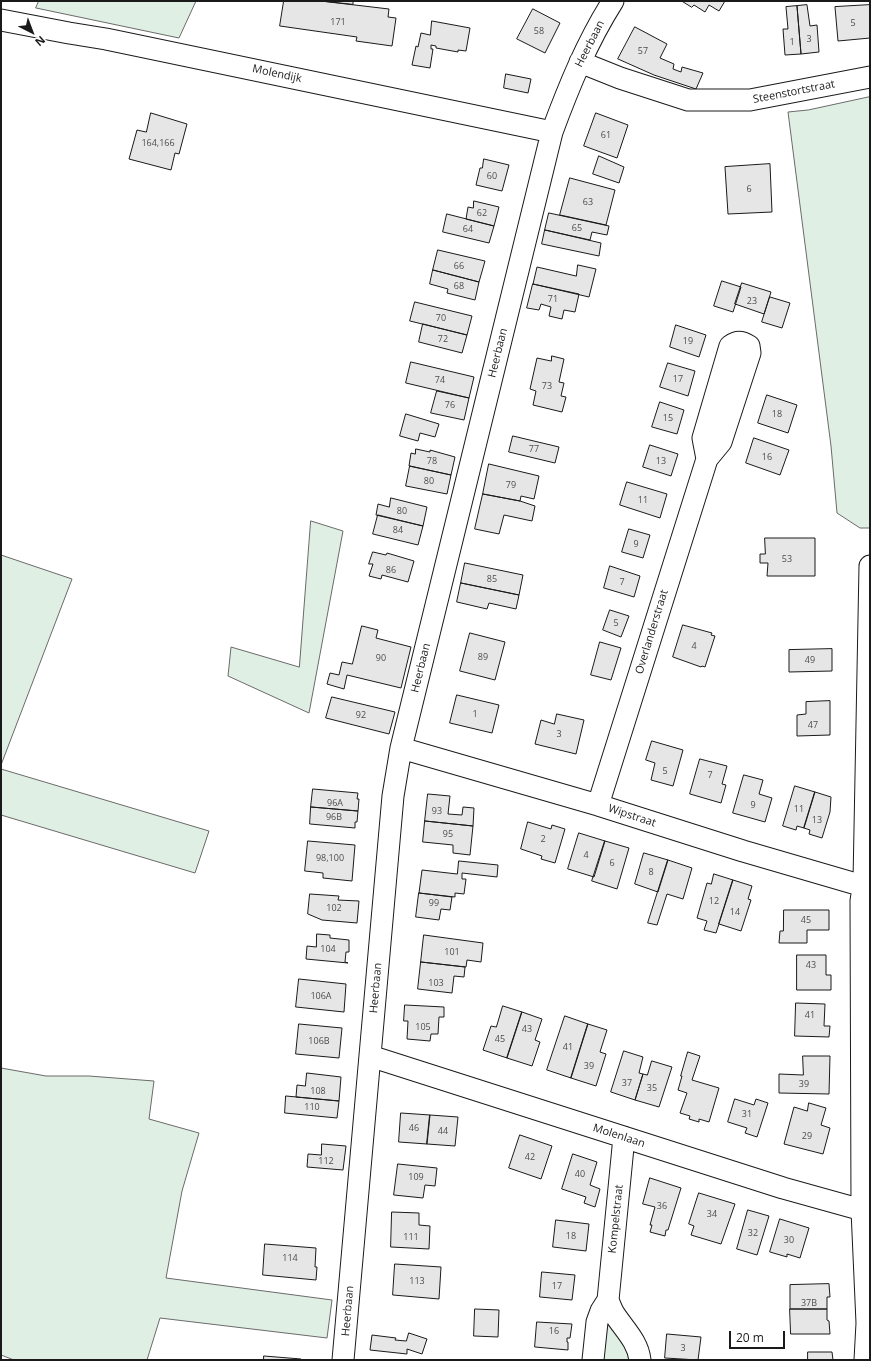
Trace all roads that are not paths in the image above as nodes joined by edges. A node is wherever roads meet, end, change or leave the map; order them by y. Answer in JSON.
{"nodes":[{"id":1,"x":613,"y":1,"type":"edge"},
{"id":2,"x":1,"y":20,"type":"edge"},
{"id":3,"x":580,"y":62,"type":"junction"},
{"id":4,"x":870,"y":77,"type":"edge"},
{"id":5,"x":552,"y":132,"type":"junction"},
{"id":6,"x":707,"y":459,"type":"dead end"},
{"id":7,"x":870,"y":566,"type":"edge"},
{"id":8,"x":401,"y":748,"type":"junction"},
{"id":9,"x":598,"y":805,"type":"junction"},
{"id":10,"x":866,"y":890,"type":"edge"},
{"id":11,"x":370,"y":1056,"type":"junction"},
{"id":12,"x":624,"y":1137,"type":"junction"},
{"id":13,"x":866,"y":1210,"type":"edge"},
{"id":14,"x":867,"y":1233,"type":"edge"},
{"id":15,"x":608,"y":1300,"type":"junction"},
{"id":16,"x":343,"y":1360,"type":"edge"},
{"id":17,"x":593,"y":1360,"type":"edge"},
{"id":18,"x":640,"y":1360,"type":"edge"},
{"id":19,"x":865,"y":1360,"type":"edge"}],
"edges":[{"from":1,"to":3,"type":"street","name":"Heerbaan"},
{"from":2,"to":5,"type":"street","name":"Molendijk"},
{"from":3,"to":4,"type":"street","name":"Steenstortstraat"},
{"from":3,"to":5,"type":"street","name":"Heerbaan"},
{"from":5,"to":8,"type":"street","name":"Heerbaan"},
{"from":6,"to":9,"type":"street","name":"Overlanderstraat"},
{"from":7,"to":10,"type":"street"},
{"from":8,"to":9,"type":"street","name":"Wipstraat"},
{"from":8,"to":11,"type":"street","name":"Heerbaan"},
{"from":9,"to":10,"type":"street","name":"Wipstraat"},
{"from":10,"to":13,"type":"street"},
{"from":11,"to":12,"type":"street","name":"Molenlaan"},
{"from":11,"to":16,"type":"street","name":"Heerbaan"},
{"from":12,"to":13,"type":"street","name":"Molenlaan"},
{"from":12,"to":15,"type":"street","name":"Kompelstraat"},
{"from":13,"to":14,"type":"street"},
{"from":14,"to":19,"type":"street"},
{"from":15,"to":17,"type":"street","name":"Kompelstraat"},
{"from":15,"to":18,"type":"street"}]}
